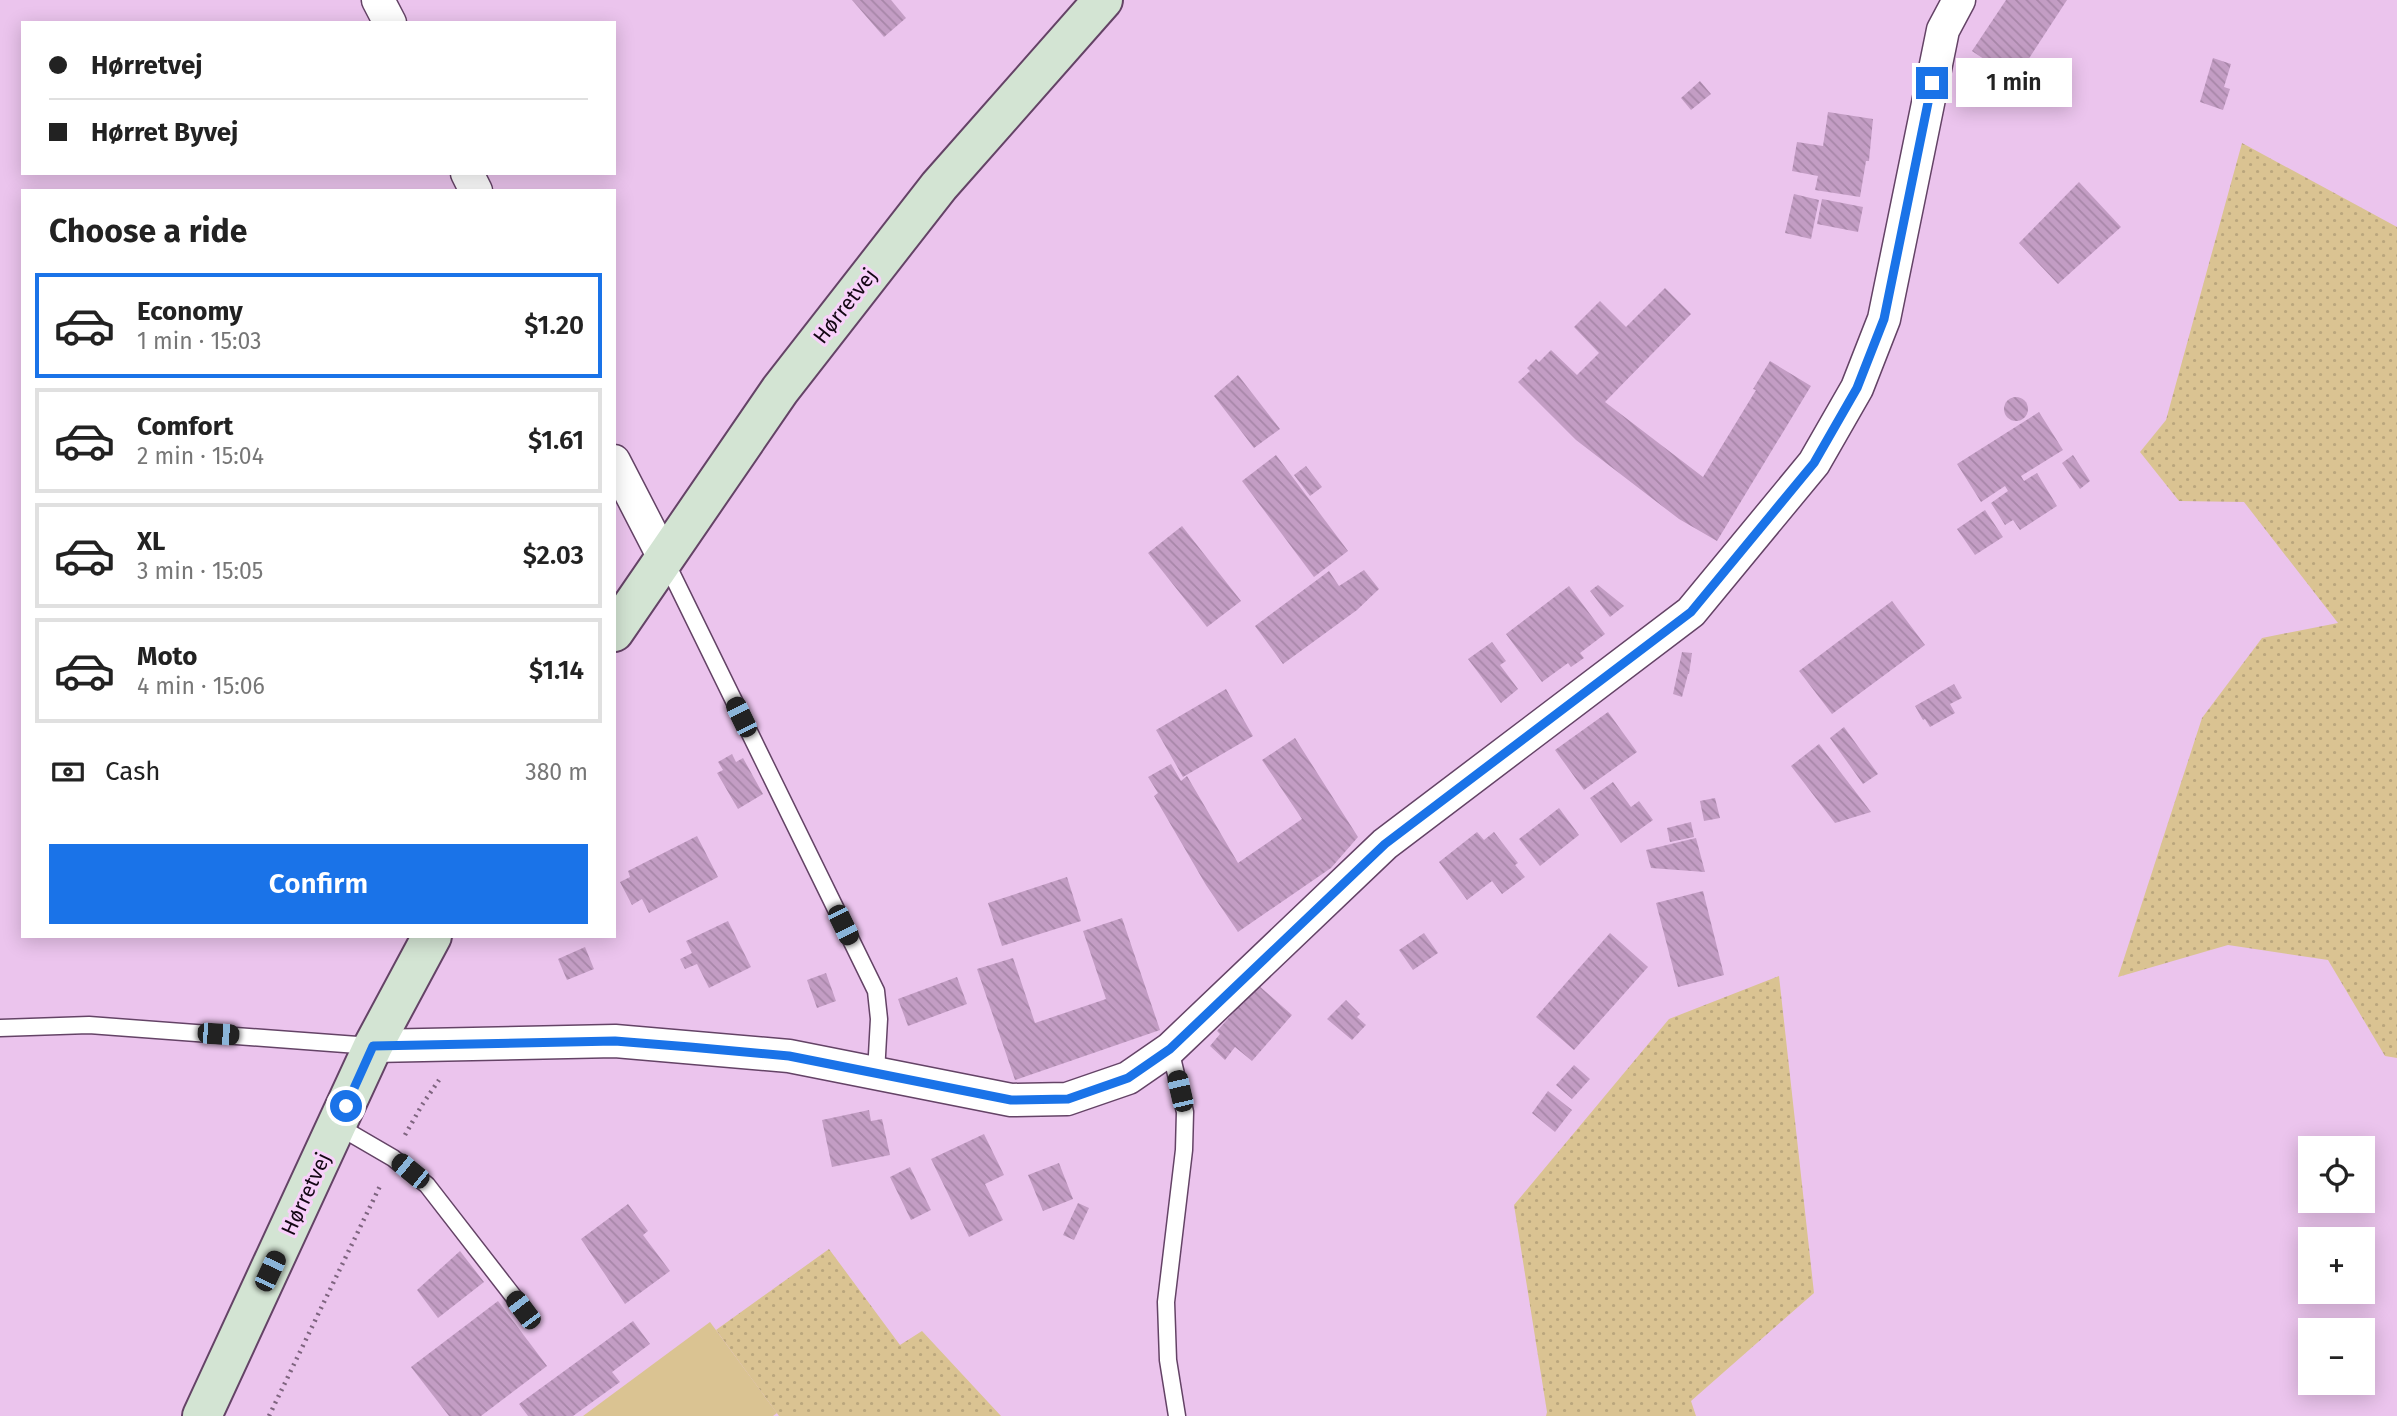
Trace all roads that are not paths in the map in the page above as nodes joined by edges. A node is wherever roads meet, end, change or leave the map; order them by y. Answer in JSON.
{"nodes":[{"id":1,"x":378,"y":0,"type":"edge"},
{"id":2,"x":1103,"y":0,"type":"edge"},
{"id":3,"x":1959,"y":0,"type":"edge"},
{"id":4,"x":389,"y":21,"type":"edge"},
{"id":5,"x":616,"y":465,"type":"edge"},
{"id":6,"x":664,"y":558,"type":"junction"},
{"id":7,"x":616,"y":629,"type":"edge"},
{"id":8,"x":431,"y":938,"type":"edge"},
{"id":9,"x":0,"y":1028,"type":"edge"},
{"id":10,"x":373,"y":1046,"type":"junction"},
{"id":11,"x":1170,"y":1049,"type":"junction"},
{"id":12,"x":876,"y":1073,"type":"junction"},
{"id":13,"x":338,"y":1126,"type":"junction"},
{"id":14,"x":523,"y":1310,"type":"dead end"},
{"id":15,"x":202,"y":1416,"type":"edge"},
{"id":16,"x":1177,"y":1416,"type":"edge"}],
"edges":[{"from":1,"to":4,"type":"street"},
{"from":2,"to":6,"type":"street","name":"Hørretvej"},
{"from":3,"to":11,"type":"street"},
{"from":5,"to":6,"type":"street"},
{"from":6,"to":7,"type":"street","name":"Hørretvej"},
{"from":6,"to":12,"type":"lane"},
{"from":8,"to":10,"type":"street","name":"Hørretvej"},
{"from":9,"to":10,"type":"lane"},
{"from":10,"to":12,"type":"street"},
{"from":10,"to":13,"type":"street","name":"Hørretvej"},
{"from":11,"to":12,"type":"street"},
{"from":11,"to":16,"type":"lane"},
{"from":13,"to":14,"type":"lane"},
{"from":13,"to":15,"type":"street","name":"Hørretvej"}]}
